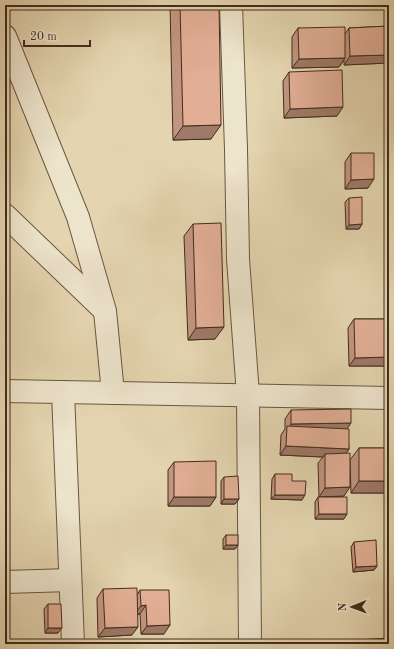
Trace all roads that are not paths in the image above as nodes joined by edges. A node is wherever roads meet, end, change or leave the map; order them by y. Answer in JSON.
{"nodes":[{"id":1,"x":231,"y":5,"type":"edge"},
{"id":2,"x":5,"y":36,"type":"edge"},
{"id":3,"x":5,"y":215,"type":"edge"},
{"id":4,"x":105,"y":311,"type":"junction"},
{"id":5,"x":5,"y":391,"type":"edge"},
{"id":6,"x":63,"y":392,"type":"junction"},
{"id":7,"x":113,"y":393,"type":"junction"},
{"id":8,"x":248,"y":395,"type":"junction"},
{"id":9,"x":389,"y":398,"type":"edge"},
{"id":10,"x":70,"y":580,"type":"junction"},
{"id":11,"x":5,"y":582,"type":"edge"},
{"id":12,"x":72,"y":644,"type":"edge"},
{"id":13,"x":250,"y":644,"type":"edge"}],
"edges":[{"from":1,"to":8,"type":"street"},
{"from":2,"to":4,"type":"street"},
{"from":3,"to":4,"type":"street"},
{"from":4,"to":7,"type":"street"},
{"from":5,"to":6,"type":"street"},
{"from":6,"to":7,"type":"street"},
{"from":6,"to":10,"type":"street"},
{"from":7,"to":8,"type":"street"},
{"from":8,"to":9,"type":"street"},
{"from":8,"to":13,"type":"street"},
{"from":10,"to":11,"type":"street"},
{"from":10,"to":12,"type":"street"}]}
